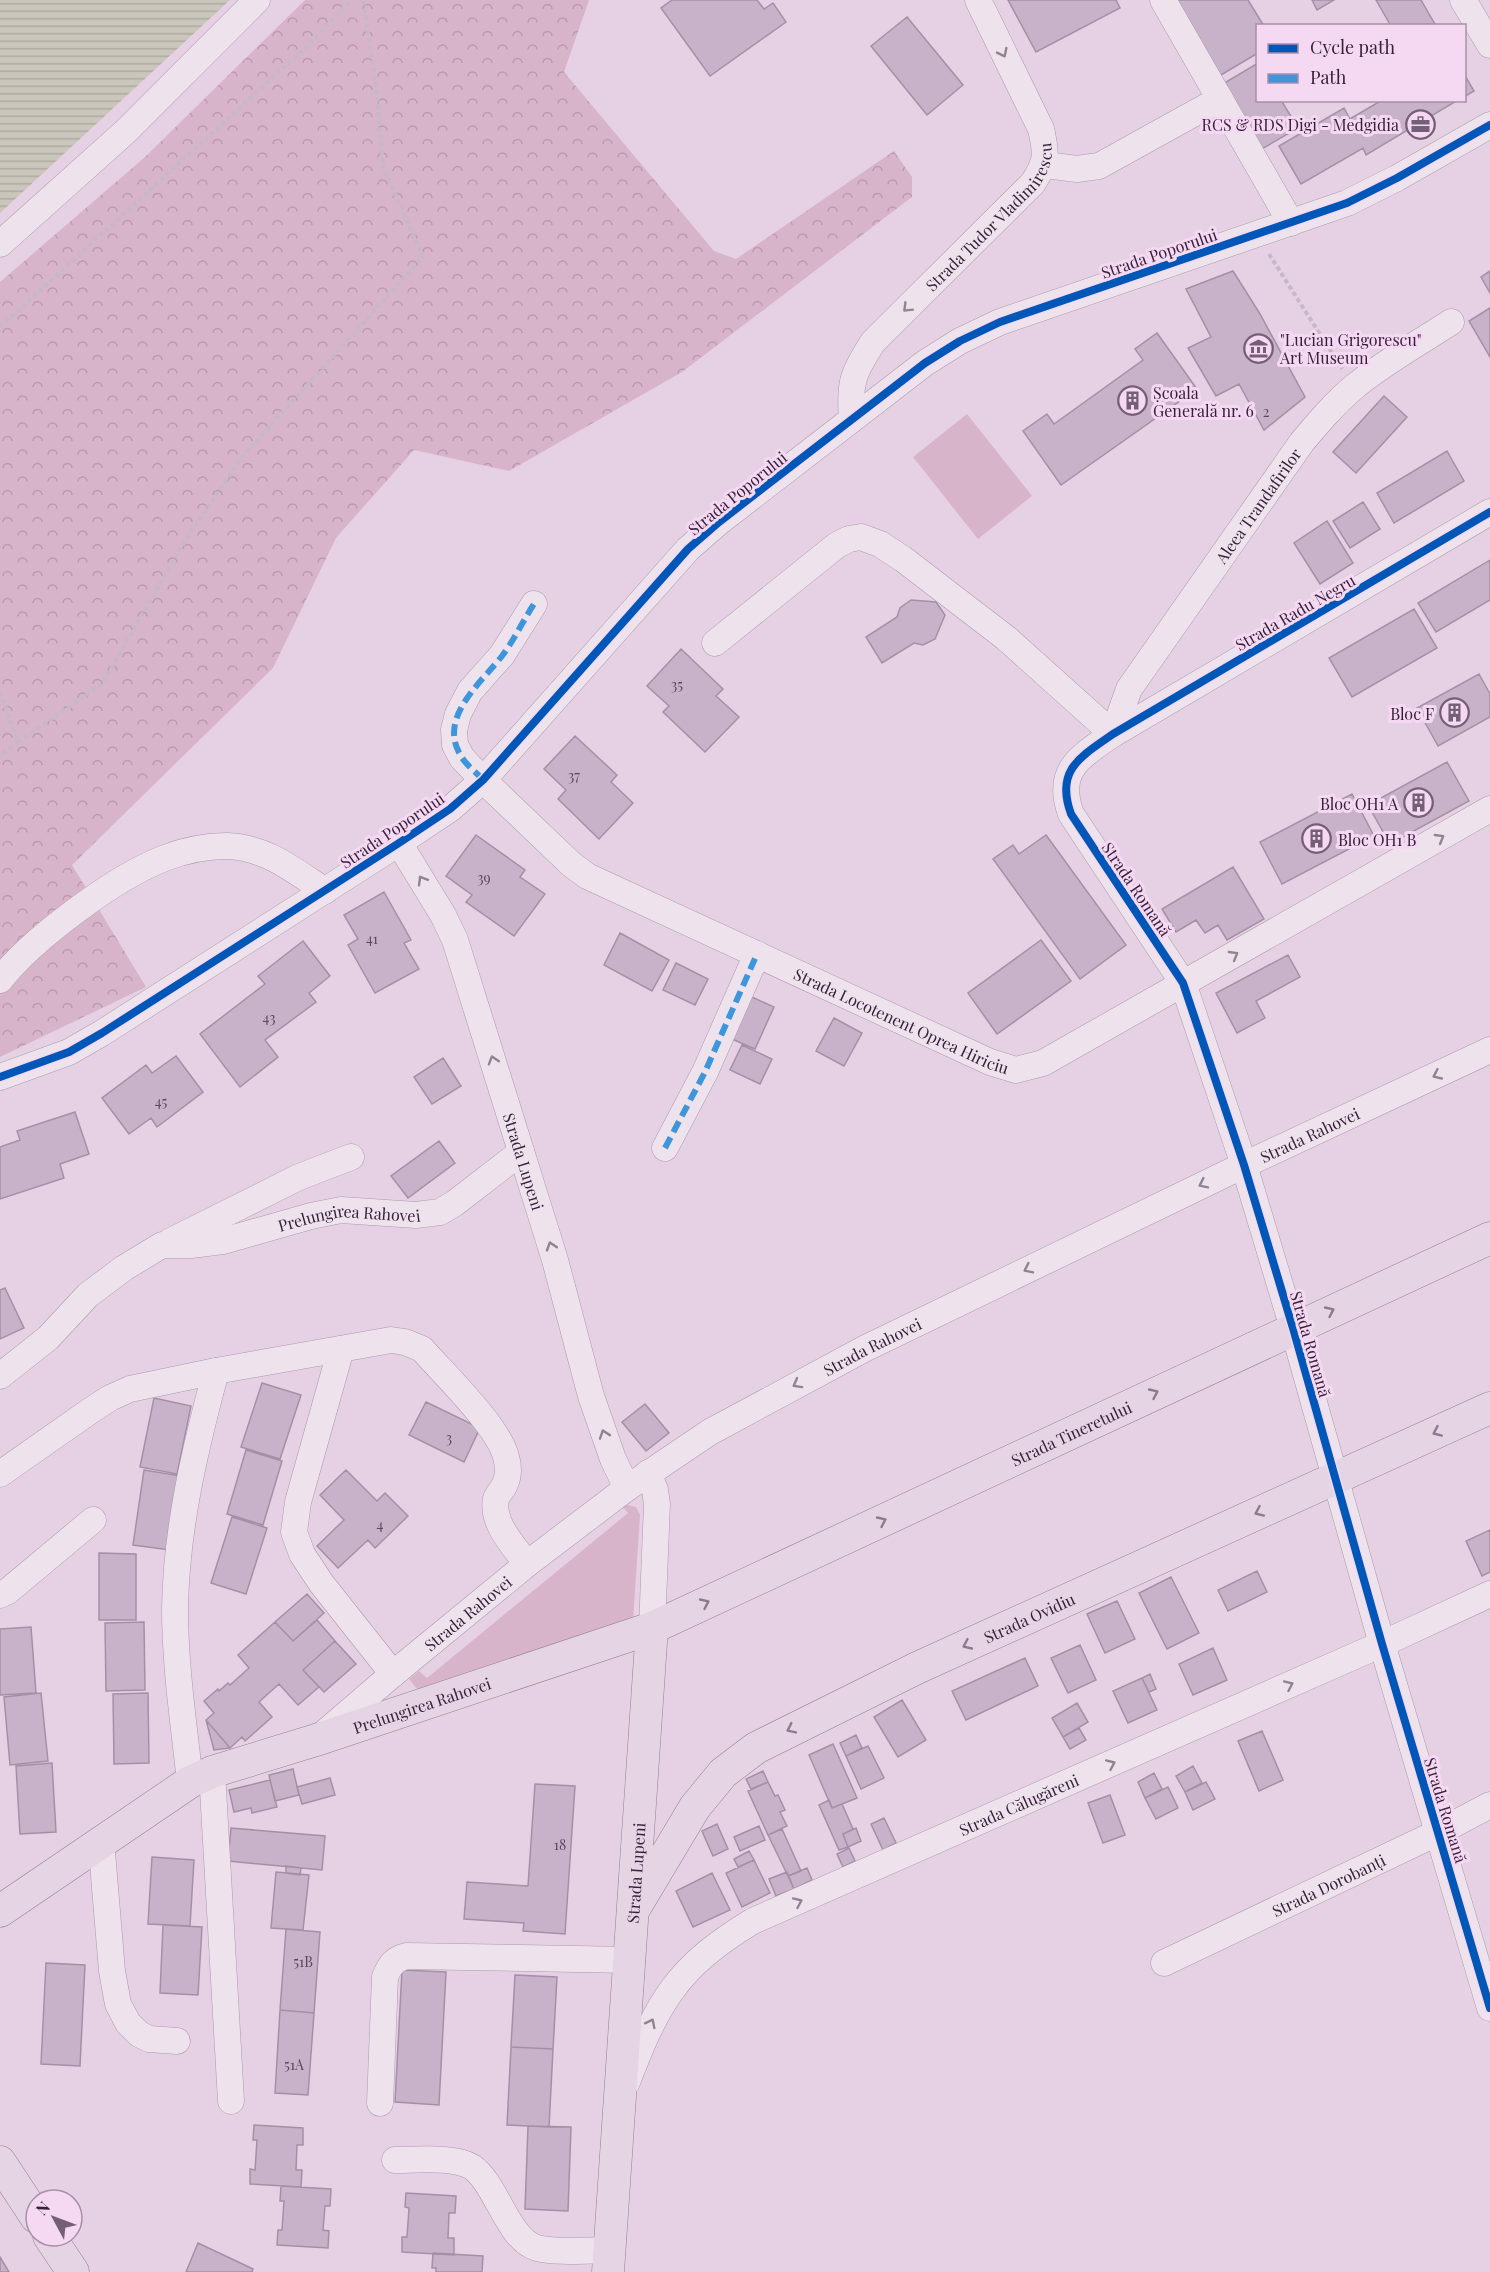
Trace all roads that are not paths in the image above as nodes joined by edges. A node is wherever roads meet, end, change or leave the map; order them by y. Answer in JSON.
{"nodes":[{"id":1,"x":257,"y":0,"type":"edge"},
{"id":2,"x":978,"y":0,"type":"edge"},
{"id":3,"x":1163,"y":0,"type":"edge"},
{"id":4,"x":1463,"y":0,"type":"edge"},
{"id":5,"x":1490,"y":45,"type":"edge"},
{"id":6,"x":1220,"y":99,"type":"junction"},
{"id":7,"x":1490,"y":125,"type":"edge"},
{"id":8,"x":1045,"y":165,"type":"junction"},
{"id":9,"x":1291,"y":224,"type":"junction"},
{"id":10,"x":0,"y":244,"type":"edge"},
{"id":11,"x":1451,"y":322,"type":"dead end"},
{"id":12,"x":852,"y":419,"type":"junction"},
{"id":13,"x":1490,"y":512,"type":"edge"},
{"id":14,"x":534,"y":604,"type":"dead end"},
{"id":15,"x":715,"y":643,"type":"dead end"},
{"id":16,"x":1113,"y":734,"type":"junction"},
{"id":17,"x":483,"y":780,"type":"junction"},
{"id":18,"x":1490,"y":809,"type":"edge"},
{"id":19,"x":399,"y":843,"type":"junction"},
{"id":20,"x":325,"y":891,"type":"junction"},
{"id":21,"x":757,"y":954,"type":"junction"},
{"id":22,"x":0,"y":980,"type":"edge"},
{"id":23,"x":1183,"y":983,"type":"junction"},
{"id":24,"x":1490,"y":1050,"type":"edge"},
{"id":25,"x":0,"y":1077,"type":"edge"},
{"id":26,"x":665,"y":1148,"type":"dead end"},
{"id":27,"x":521,"y":1152,"type":"junction"},
{"id":28,"x":351,"y":1157,"type":"dead end"},
{"id":29,"x":1244,"y":1165,"type":"junction"},
{"id":30,"x":1490,"y":1238,"type":"edge"},
{"id":31,"x":162,"y":1245,"type":"junction"},
{"id":32,"x":1293,"y":1328,"type":"junction"},
{"id":33,"x":341,"y":1349,"type":"junction"},
{"id":34,"x":216,"y":1371,"type":"junction"},
{"id":35,"x":0,"y":1376,"type":"edge"},
{"id":36,"x":1490,"y":1408,"type":"edge"},
{"id":37,"x":648,"y":1473,"type":"junction"},
{"id":38,"x":0,"y":1474,"type":"edge"},
{"id":39,"x":1336,"y":1477,"type":"junction"},
{"id":40,"x":627,"y":1488,"type":"junction"},
{"id":41,"x":93,"y":1520,"type":"dead end"},
{"id":42,"x":527,"y":1564,"type":"junction"},
{"id":43,"x":1490,"y":1594,"type":"edge"},
{"id":44,"x":0,"y":1595,"type":"edge"},
{"id":45,"x":652,"y":1628,"type":"junction"},
{"id":46,"x":1382,"y":1644,"type":"junction"},
{"id":47,"x":393,"y":1674,"type":"junction"},
{"id":48,"x":316,"y":1740,"type":"junction"},
{"id":49,"x":201,"y":1777,"type":"junction"},
{"id":50,"x":1490,"y":1805,"type":"edge"},
{"id":51,"x":1439,"y":1832,"type":"junction"},
{"id":52,"x":101,"y":1840,"type":"junction"},
{"id":53,"x":634,"y":1909,"type":"junction"},
{"id":54,"x":0,"y":1911,"type":"edge"},
{"id":55,"x":631,"y":1960,"type":"junction"},
{"id":56,"x":1164,"y":1963,"type":"dead end"},
{"id":57,"x":1490,"y":2007,"type":"edge"},
{"id":58,"x":177,"y":2041,"type":"dead end"},
{"id":59,"x":621,"y":2096,"type":"junction"},
{"id":60,"x":231,"y":2101,"type":"dead end"},
{"id":61,"x":380,"y":2103,"type":"dead end"},
{"id":62,"x":395,"y":2160,"type":"dead end"},
{"id":63,"x":0,"y":2162,"type":"edge"},
{"id":64,"x":24,"y":2199,"type":"edge"},
{"id":65,"x":57,"y":2248,"type":"edge"},
{"id":66,"x":609,"y":2261,"type":"edge"},
{"id":67,"x":73,"y":2272,"type":"edge"}],
"edges":[{"from":1,"to":10,"type":"street"},
{"from":2,"to":8,"type":"street","name":"Strada Tudor Vladimirescu","one_way":true},
{"from":3,"to":6,"type":"street"},
{"from":4,"to":5,"type":"street"},
{"from":6,"to":8,"type":"street"},
{"from":6,"to":9,"type":"street"},
{"from":7,"to":9,"type":"street","name":"Strada Poporului"},
{"from":8,"to":12,"type":"street","name":"Strada Tudor Vladimirescu","one_way":true},
{"from":9,"to":12,"type":"street","name":"Strada Poporului"},
{"from":11,"to":16,"type":"street","name":"Aleea Trandafirilor"},
{"from":12,"to":17,"type":"street","name":"Strada Poporului"},
{"from":13,"to":16,"type":"street","name":"Strada Radu Negru"},
{"from":14,"to":17,"type":"street"},
{"from":15,"to":16,"type":"street"},
{"from":16,"to":23,"type":"street","name":"Strada Romană"},
{"from":17,"to":19,"type":"street","name":"Strada Poporului"},
{"from":17,"to":21,"type":"street","name":"Strada Locotenent Oprea Hiriciu"},
{"from":23,"to":18,"type":"street","name":"Strada Locotenent Oprea Hiriciu","one_way":true},
{"from":19,"to":20,"type":"street","name":"Strada Poporului"},
{"from":27,"to":19,"type":"street","name":"Strada Lupeni","one_way":true},
{"from":20,"to":22,"type":"street"},
{"from":20,"to":25,"type":"street","name":"Strada Poporului"},
{"from":21,"to":23,"type":"street","name":"Strada Locotenent Oprea Hiriciu"},
{"from":21,"to":26,"type":"street"},
{"from":23,"to":29,"type":"street","name":"Strada Romană"},
{"from":24,"to":29,"type":"street","name":"Strada Rahovei","one_way":true},
{"from":27,"to":31,"type":"street","name":"Prelungirea Rahovei"},
{"from":40,"to":27,"type":"street","name":"Strada Lupeni","one_way":true},
{"from":28,"to":31,"type":"street"},
{"from":29,"to":32,"type":"street","name":"Strada Romană"},
{"from":29,"to":37,"type":"street","name":"Strada Rahovei","one_way":true},
{"from":32,"to":30,"type":"main road","name":"Strada Tineretului","one_way":true},
{"from":31,"to":35,"type":"street"},
{"from":32,"to":39,"type":"street","name":"Strada Romană"},
{"from":45,"to":32,"type":"main road","name":"Strada Tineretului","one_way":true},
{"from":33,"to":34,"type":"street"},
{"from":33,"to":42,"type":"street"},
{"from":33,"to":47,"type":"street"},
{"from":34,"to":38,"type":"street"},
{"from":34,"to":49,"type":"street"},
{"from":36,"to":39,"type":"main road","name":"Strada Ovidiu","one_way":true},
{"from":37,"to":40,"type":"street","name":"Strada Rahovei"},
{"from":37,"to":45,"type":"street","name":"Strada Lupeni"},
{"from":39,"to":46,"type":"street","name":"Strada Romană"},
{"from":39,"to":53,"type":"main road","name":"Strada Ovidiu","one_way":true},
{"from":40,"to":42,"type":"street","name":"Strada Rahovei"},
{"from":41,"to":44,"type":"street"},
{"from":42,"to":47,"type":"street","name":"Strada Rahovei"},
{"from":43,"to":46,"type":"street","name":"Strada Călugăreni"},
{"from":45,"to":48,"type":"main road","name":"Prelungirea Rahovei"},
{"from":45,"to":53,"type":"main road","name":"Strada Lupeni"},
{"from":46,"to":51,"type":"street","name":"Strada Romană"},
{"from":59,"to":46,"type":"street","name":"Strada Călugăreni","one_way":true},
{"from":47,"to":48,"type":"street","name":"Strada Rahovei"},
{"from":48,"to":49,"type":"main road","name":"Prelungirea Rahovei"},
{"from":49,"to":52,"type":"main road","name":"Prelungirea Rahovei"},
{"from":49,"to":60,"type":"street"},
{"from":50,"to":51,"type":"street","name":"Strada Dorobanți"},
{"from":51,"to":56,"type":"street","name":"Strada Dorobanți"},
{"from":51,"to":57,"type":"street","name":"Strada Romană"},
{"from":52,"to":54,"type":"main road","name":"Prelungirea Rahovei"},
{"from":52,"to":58,"type":"street"},
{"from":53,"to":55,"type":"main road","name":"Strada Lupeni"},
{"from":55,"to":59,"type":"main road","name":"Strada Lupeni"},
{"from":55,"to":61,"type":"street"},
{"from":59,"to":66,"type":"main road","name":"Strada Lupeni"},
{"from":62,"to":66,"type":"street"},
{"from":63,"to":64,"type":"main road"},
{"from":65,"to":67,"type":"main road"}]}
